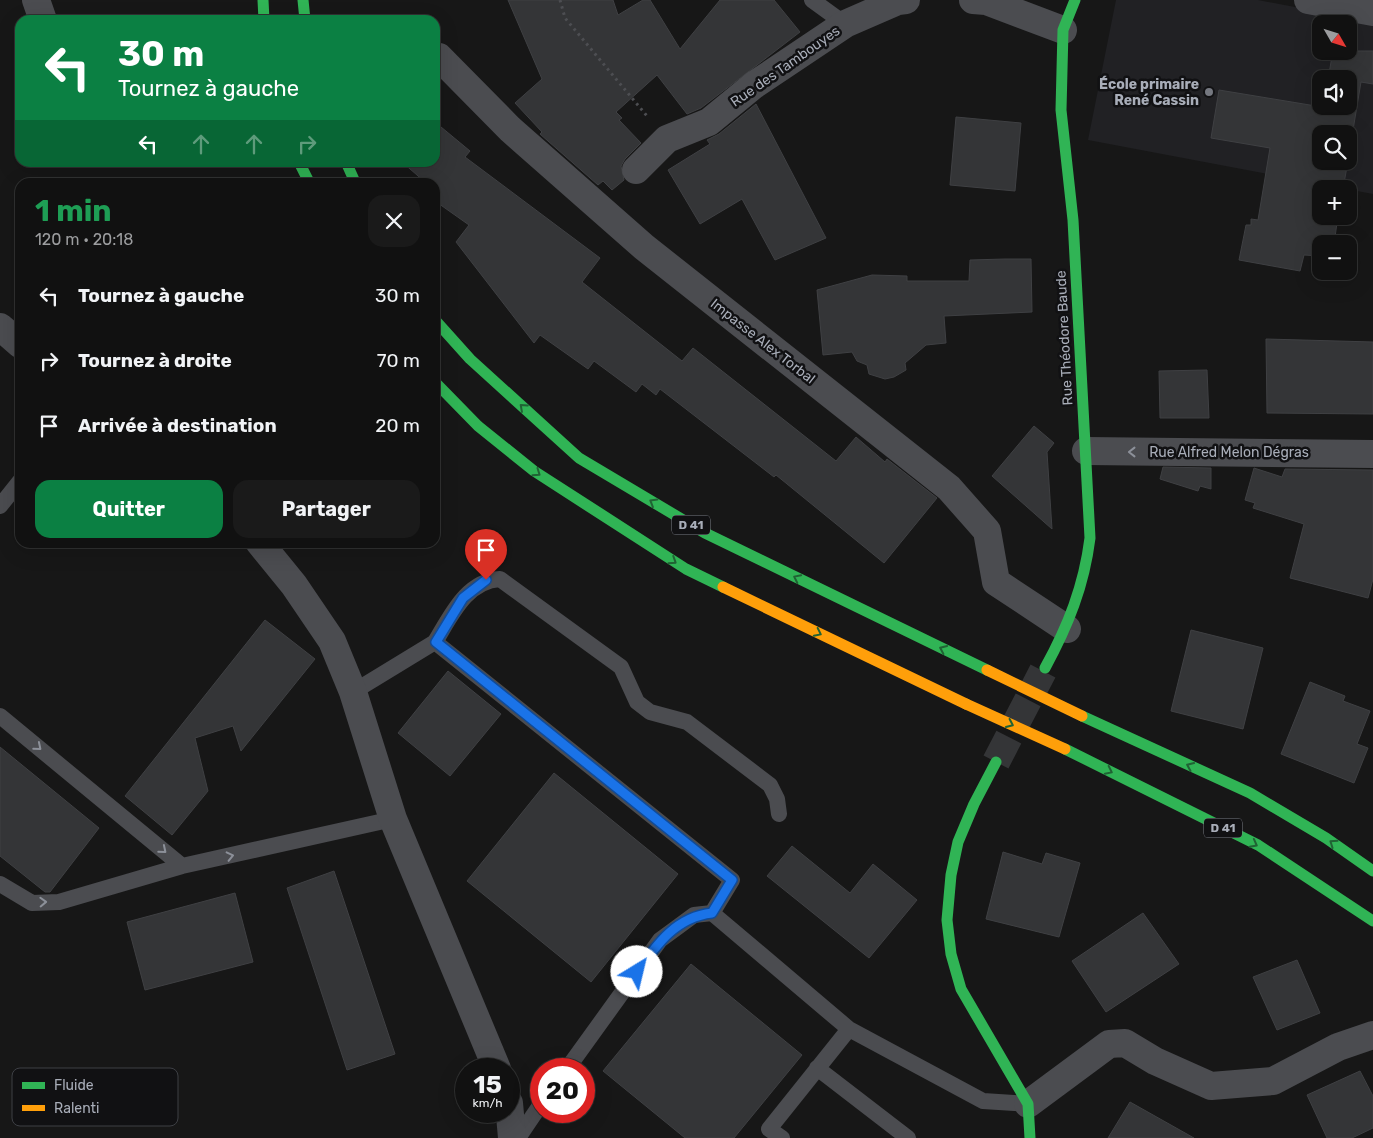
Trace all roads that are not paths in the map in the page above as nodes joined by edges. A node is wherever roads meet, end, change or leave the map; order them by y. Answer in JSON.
{"nodes":[{"id":1,"x":36,"y":0,"type":"edge"},
{"id":2,"x":263,"y":0,"type":"edge"},
{"id":3,"x":303,"y":0,"type":"edge"},
{"id":4,"x":812,"y":0,"type":"edge"},
{"id":5,"x":906,"y":0,"type":"edge"},
{"id":6,"x":973,"y":0,"type":"edge"},
{"id":7,"x":1075,"y":0,"type":"edge"},
{"id":8,"x":1308,"y":0,"type":"edge"},
{"id":9,"x":1373,"y":12,"type":"edge"},
{"id":10,"x":41,"y":15,"type":"edge"},
{"id":11,"x":264,"y":15,"type":"edge"},
{"id":12,"x":304,"y":15,"type":"edge"},
{"id":13,"x":845,"y":24,"type":"junction"},
{"id":14,"x":1063,"y":30,"type":"junction"},
{"id":15,"x":440,"y":59,"type":"edge"},
{"id":16,"x":636,"y":170,"type":"dead end"},
{"id":17,"x":440,"y":326,"type":"edge"},
{"id":18,"x":0,"y":327,"type":"edge"},
{"id":19,"x":15,"y":340,"type":"edge"},
{"id":20,"x":440,"y":387,"type":"edge"},
{"id":21,"x":1086,"y":451,"type":"junction"},
{"id":22,"x":1373,"y":454,"type":"edge"},
{"id":23,"x":15,"y":487,"type":"edge"},
{"id":24,"x":0,"y":506,"type":"edge"},
{"id":25,"x":264,"y":548,"type":"edge"},
{"id":26,"x":1067,"y":629,"type":"junction"},
{"id":27,"x":436,"y":642,"type":"junction"},
{"id":28,"x":1045,"y":668,"type":"tunnel mouth"},
{"id":29,"x":353,"y":692,"type":"junction"},
{"id":30,"x":0,"y":716,"type":"edge"},
{"id":31,"x":996,"y":762,"type":"tunnel mouth"},
{"id":32,"x":779,"y":814,"type":"dead end"},
{"id":33,"x":393,"y":819,"type":"junction"},
{"id":34,"x":182,"y":866,"type":"junction"},
{"id":35,"x":1373,"y":871,"type":"edge"},
{"id":36,"x":0,"y":884,"type":"edge"},
{"id":37,"x":712,"y":913,"type":"junction"},
{"id":38,"x":1373,"y":921,"type":"edge"},
{"id":39,"x":849,"y":1029,"type":"junction"},
{"id":40,"x":1373,"y":1035,"type":"edge"},
{"id":41,"x":493,"y":1058,"type":"edge"},
{"id":42,"x":575,"y":1058,"type":"edge"},
{"id":43,"x":817,"y":1068,"type":"junction"},
{"id":44,"x":1028,"y":1104,"type":"junction"},
{"id":45,"x":530,"y":1120,"type":"edge"},
{"id":46,"x":511,"y":1123,"type":"edge"},
{"id":47,"x":512,"y":1138,"type":"edge"},
{"id":48,"x":518,"y":1138,"type":"edge"},
{"id":49,"x":782,"y":1138,"type":"edge"},
{"id":50,"x":908,"y":1138,"type":"edge"},
{"id":51,"x":1030,"y":1138,"type":"edge"}],
"edges":[{"from":1,"to":10,"type":"street"},
{"from":2,"to":11,"type":"main road"},
{"from":3,"to":12,"type":"main road"},
{"from":4,"to":13,"type":"lane"},
{"from":5,"to":13,"type":"street","name":"Rue des Tambouyes"},
{"from":6,"to":14,"type":"street"},
{"from":7,"to":14,"type":"main road","name":"Rue Théodore Baude"},
{"from":8,"to":9,"type":"street"},
{"from":13,"to":16,"type":"street","name":"Rue des Tambouyes"},
{"from":14,"to":21,"type":"main road","name":"Rue Théodore Baude"},
{"from":15,"to":26,"type":"street","name":"Impasse Alex Torbal"},
{"from":35,"to":17,"type":"main road","number":"D 41","one_way":true,"bridge":true},
{"from":18,"to":19,"type":"street"},
{"from":20,"to":38,"type":"main road","number":"D 41","one_way":true,"bridge":true},
{"from":22,"to":21,"type":"street","name":"Rue Alfred Melon Dégras","one_way":true},
{"from":21,"to":26,"type":"main road","name":"Rue Théodore Baude"},
{"from":23,"to":24,"type":"lane"},
{"from":25,"to":29,"type":"street"},
{"from":26,"to":28,"type":"main road","name":"Rue Théodore Baude"},
{"from":27,"to":29,"type":"lane"},
{"from":27,"to":32,"type":"lane"},
{"from":27,"to":37,"type":"lane"},
{"from":29,"to":33,"type":"street"},
{"from":30,"to":34,"type":"lane","one_way":true},
{"from":31,"to":44,"type":"main road"},
{"from":34,"to":33,"type":"lane","one_way":true},
{"from":33,"to":41,"type":"street"},
{"from":36,"to":34,"type":"lane","one_way":true},
{"from":37,"to":39,"type":"lane"},
{"from":37,"to":42,"type":"lane"},
{"from":39,"to":43,"type":"lane"},
{"from":39,"to":44,"type":"lane"},
{"from":40,"to":44,"type":"street"},
{"from":43,"to":49,"type":"lane"},
{"from":43,"to":50,"type":"lane"},
{"from":44,"to":51,"type":"main road"},
{"from":45,"to":48,"type":"lane"},
{"from":46,"to":47,"type":"street"}]}
